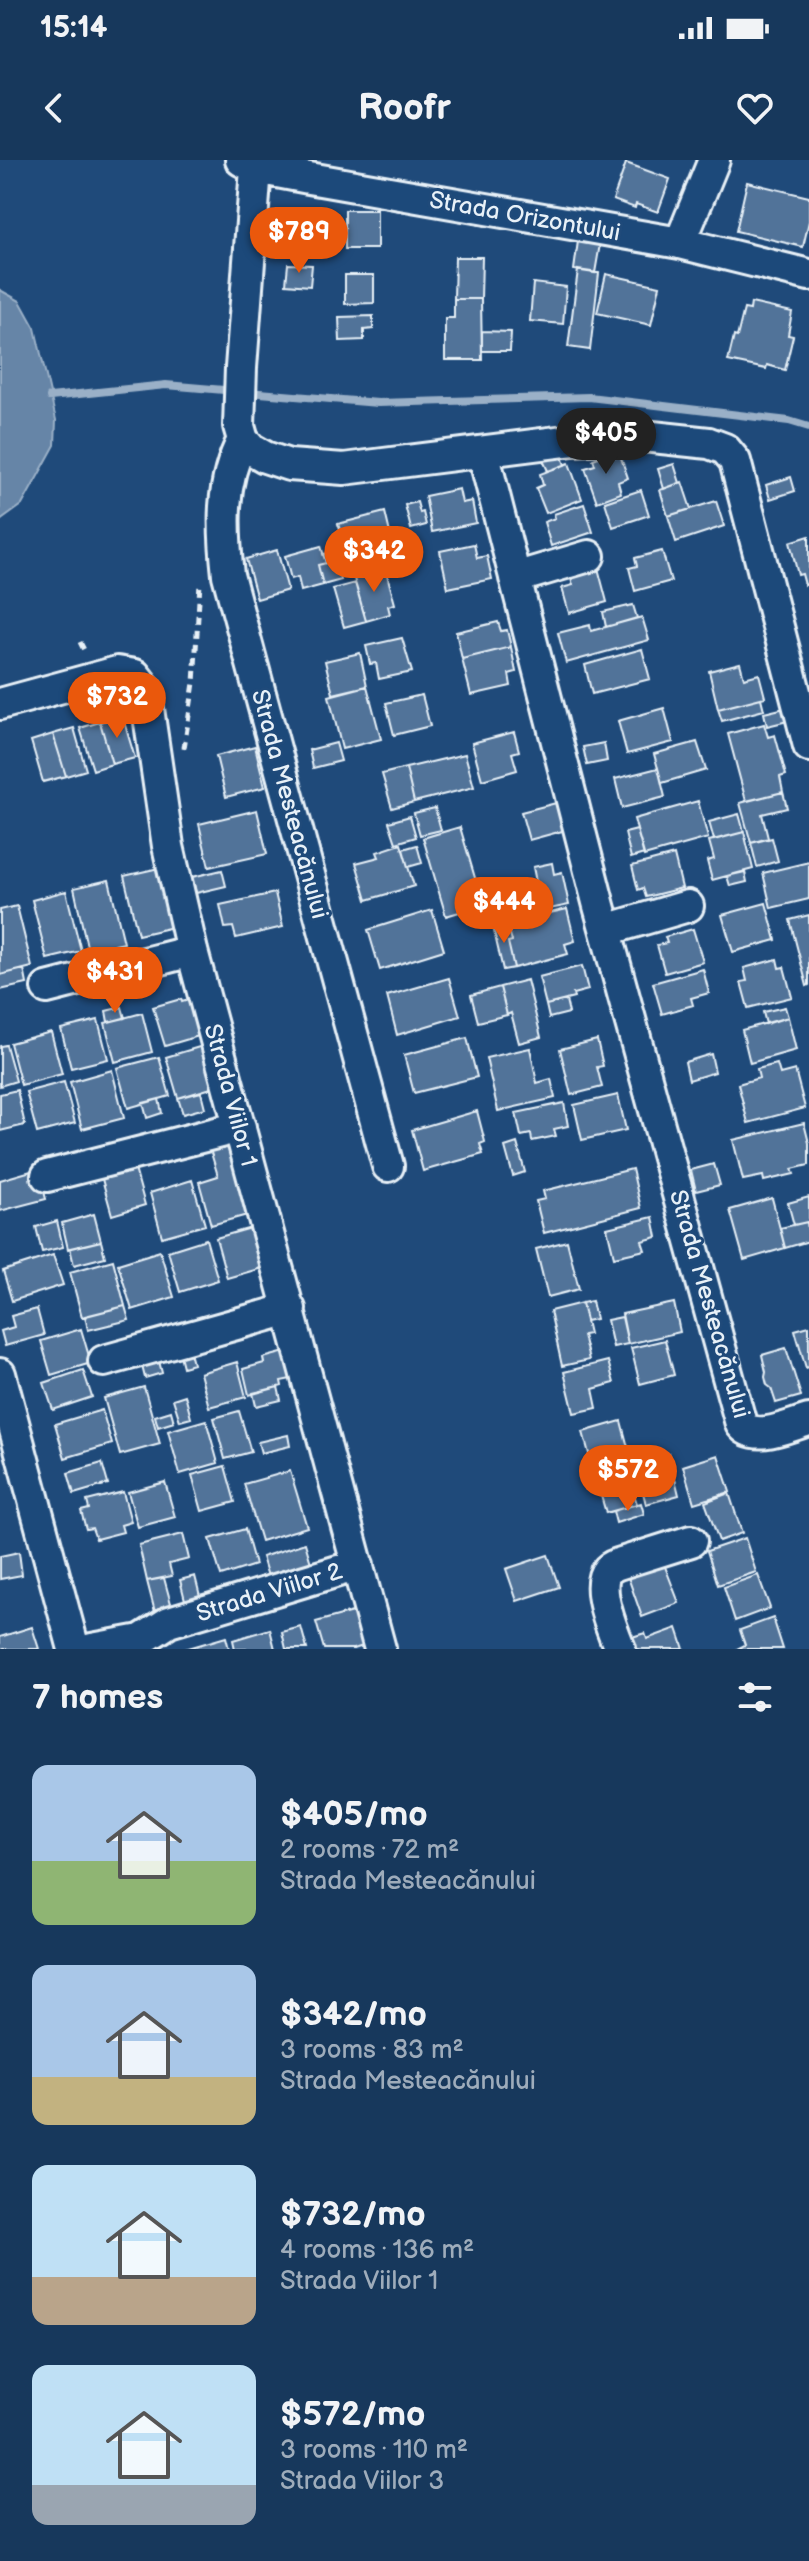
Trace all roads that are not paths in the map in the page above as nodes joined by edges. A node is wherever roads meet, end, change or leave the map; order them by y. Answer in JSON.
{"nodes":[{"id":1,"x":714,"y":160,"type":"edge"},
{"id":2,"x":249,"y":164,"type":"edge"},
{"id":3,"x":680,"y":243,"type":"junction"},
{"id":4,"x":809,"y":275,"type":"edge"},
{"id":5,"x":241,"y":433,"type":"junction"},
{"id":6,"x":483,"y":452,"type":"junction"},
{"id":7,"x":589,"y":556,"type":"dead end"},
{"id":8,"x":515,"y":578,"type":"junction"},
{"id":9,"x":0,"y":704,"type":"edge"},
{"id":10,"x":809,"y":746,"type":"edge"},
{"id":11,"x":688,"y":906,"type":"dead end"},
{"id":12,"x":606,"y":930,"type":"junction"},
{"id":13,"x":192,"y":951,"type":"junction"},
{"id":14,"x":47,"y":988,"type":"dead end"},
{"id":15,"x":240,"y":1127,"type":"junction"},
{"id":16,"x":388,"y":1166,"type":"dead end"},
{"id":17,"x":47,"y":1176,"type":"dead end"},
{"id":18,"x":290,"y":1309,"type":"junction"},
{"id":19,"x":104,"y":1361,"type":"dead end"},
{"id":20,"x":0,"y":1374,"type":"edge"},
{"id":21,"x":809,"y":1420,"type":"edge"},
{"id":22,"x":9,"y":1444,"type":"edge"},
{"id":23,"x":691,"y":1541,"type":"dead end"},
{"id":24,"x":358,"y":1565,"type":"junction"},
{"id":25,"x":74,"y":1649,"type":"edge"},
{"id":26,"x":92,"y":1649,"type":"edge"},
{"id":27,"x":380,"y":1649,"type":"edge"},
{"id":28,"x":620,"y":1649,"type":"edge"}],
"edges":[{"from":1,"to":3,"type":"street"},
{"from":2,"to":3,"type":"street","name":"Strada Orizontului"},
{"from":2,"to":5,"type":"street","name":"Strada Mesteacănului"},
{"from":3,"to":4,"type":"street","name":"Strada Orizontului"},
{"from":5,"to":6,"type":"street"},
{"from":5,"to":16,"type":"street","name":"Strada Mesteacănului"},
{"from":6,"to":8,"type":"street","name":"Strada Mesteacănului"},
{"from":6,"to":10,"type":"street"},
{"from":7,"to":8,"type":"street"},
{"from":8,"to":12,"type":"street","name":"Strada Mesteacănului"},
{"from":9,"to":13,"type":"street","name":"Strada Viilor 1"},
{"from":11,"to":12,"type":"street"},
{"from":12,"to":21,"type":"street","name":"Strada Mesteacănului"},
{"from":13,"to":14,"type":"street"},
{"from":13,"to":15,"type":"street","name":"Strada Viilor 1"},
{"from":15,"to":17,"type":"street"},
{"from":15,"to":18,"type":"street","name":"Strada Viilor 1"},
{"from":18,"to":19,"type":"street"},
{"from":18,"to":24,"type":"street","name":"Strada Viilor 1"},
{"from":20,"to":22,"type":"street"},
{"from":22,"to":25,"type":"street"},
{"from":23,"to":28,"type":"street"},
{"from":24,"to":26,"type":"street","name":"Strada Viilor 2"},
{"from":24,"to":27,"type":"street","name":"Strada Viilor 1"}]}
